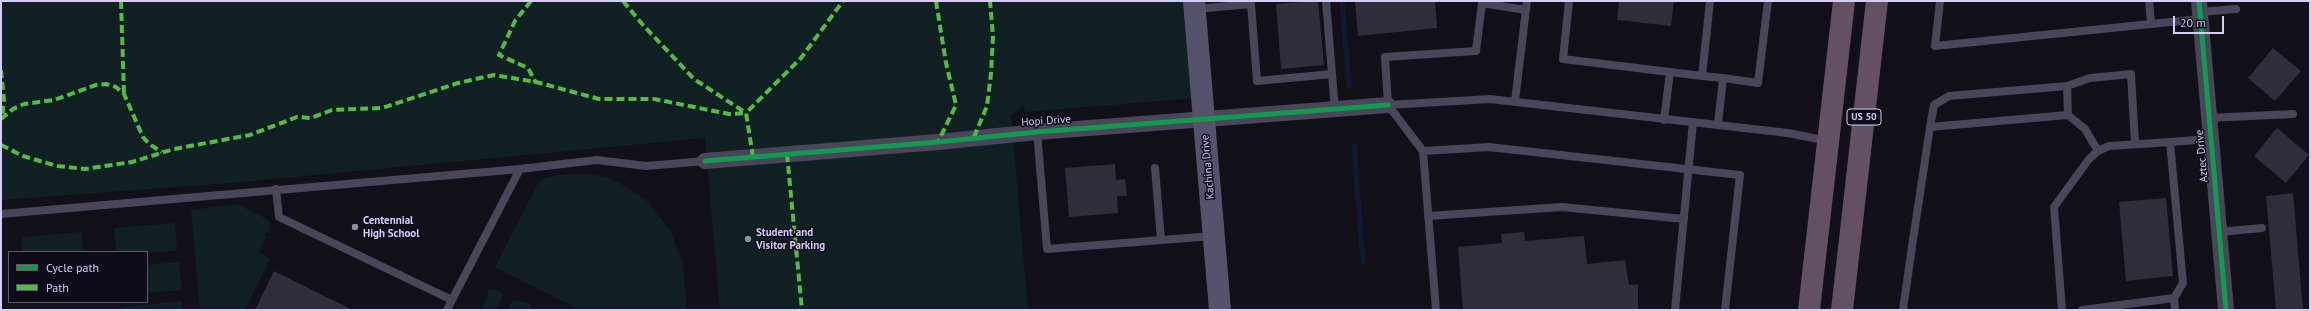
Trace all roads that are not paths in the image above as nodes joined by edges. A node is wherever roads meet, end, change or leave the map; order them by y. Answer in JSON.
{"nodes":[{"id":1,"x":1326,"y":1,"type":"edge"},
{"id":2,"x":1527,"y":1,"type":"edge"},
{"id":3,"x":1569,"y":1,"type":"edge"},
{"id":4,"x":1710,"y":1,"type":"edge"},
{"id":5,"x":1768,"y":1,"type":"edge"},
{"id":6,"x":1844,"y":1,"type":"edge"},
{"id":7,"x":1878,"y":1,"type":"edge"},
{"id":8,"x":1940,"y":1,"type":"edge"},
{"id":9,"x":2149,"y":1,"type":"edge"},
{"id":10,"x":1251,"y":3,"type":"edge"},
{"id":11,"x":1194,"y":5,"type":"edge"},
{"id":12,"x":2236,"y":9,"type":"dead end"},
{"id":13,"x":1526,"y":10,"type":"junction"},
{"id":14,"x":2200,"y":11,"type":"edge"},
{"id":15,"x":2151,"y":24,"type":"junction"},
{"id":16,"x":1670,"y":72,"type":"junction"},
{"id":17,"x":1332,"y":74,"type":"junction"},
{"id":18,"x":1702,"y":76,"type":"junction"},
{"id":19,"x":1723,"y":78,"type":"junction"},
{"id":20,"x":2066,"y":86,"type":"junction"},
{"id":21,"x":1515,"y":101,"type":"junction"},
{"id":22,"x":1388,"y":105,"type":"junction"},
{"id":23,"x":1335,"y":108,"type":"junction"},
{"id":24,"x":2293,"y":114,"type":"dead end"},
{"id":25,"x":2068,"y":115,"type":"junction"},
{"id":26,"x":2208,"y":118,"type":"junction"},
{"id":27,"x":1204,"y":120,"type":"junction"},
{"id":28,"x":1664,"y":120,"type":"junction"},
{"id":29,"x":1693,"y":122,"type":"junction"},
{"id":30,"x":1718,"y":124,"type":"junction"},
{"id":31,"x":1930,"y":128,"type":"junction"},
{"id":32,"x":1037,"y":132,"type":"junction"},
{"id":33,"x":2210,"y":139,"type":"junction"},
{"id":34,"x":1828,"y":141,"type":"junction"},
{"id":35,"x":2170,"y":142,"type":"junction"},
{"id":36,"x":2135,"y":144,"type":"junction"},
{"id":37,"x":1423,"y":151,"type":"junction"},
{"id":38,"x":2098,"y":151,"type":"junction"},
{"id":39,"x":705,"y":161,"type":"joint"},
{"id":40,"x":1155,"y":168,"type":"dead end"},
{"id":41,"x":520,"y":169,"type":"junction"},
{"id":42,"x":1689,"y":170,"type":"junction"},
{"id":43,"x":276,"y":189,"type":"junction"},
{"id":44,"x":1,"y":214,"type":"edge"},
{"id":45,"x":1428,"y":216,"type":"junction"},
{"id":46,"x":1684,"y":219,"type":"junction"},
{"id":47,"x":2262,"y":228,"type":"dead end"},
{"id":48,"x":2219,"y":232,"type":"junction"},
{"id":49,"x":1214,"y":236,"type":"junction"},
{"id":50,"x":1162,"y":240,"type":"junction"},
{"id":51,"x":2174,"y":298,"type":"junction"},
{"id":52,"x":452,"y":300,"type":"junction"},
{"id":53,"x":447,"y":310,"type":"edge"},
{"id":54,"x":1220,"y":310,"type":"edge"},
{"id":55,"x":1436,"y":310,"type":"edge"},
{"id":56,"x":1675,"y":310,"type":"edge"},
{"id":57,"x":1725,"y":310,"type":"edge"},
{"id":58,"x":1809,"y":310,"type":"edge"},
{"id":59,"x":1842,"y":310,"type":"edge"},
{"id":60,"x":1903,"y":310,"type":"edge"},
{"id":61,"x":2062,"y":310,"type":"edge"},
{"id":62,"x":2082,"y":310,"type":"edge"},
{"id":63,"x":2175,"y":310,"type":"edge"},
{"id":64,"x":2226,"y":310,"type":"edge"}],
"edges":[{"from":1,"to":17,"type":"lane"},
{"from":2,"to":13,"type":"lane"},
{"from":3,"to":16,"type":"lane"},
{"from":4,"to":18,"type":"lane"},
{"from":5,"to":19,"type":"lane"},
{"from":6,"to":34,"type":"highway","number":"US 50"},
{"from":7,"to":59,"type":"highway","number":"US 50"},
{"from":8,"to":15,"type":"lane"},
{"from":9,"to":15,"type":"lane"},
{"from":10,"to":11,"type":"lane"},
{"from":10,"to":17,"type":"lane"},
{"from":11,"to":27,"type":"street","name":"Kachina Drive"},
{"from":12,"to":14,"type":"lane"},
{"from":13,"to":21,"type":"lane"},
{"from":13,"to":22,"type":"lane"},
{"from":14,"to":15,"type":"lane"},
{"from":14,"to":26,"type":"street","name":"Aztec Drive"},
{"from":16,"to":18,"type":"lane"},
{"from":16,"to":28,"type":"lane"},
{"from":17,"to":23,"type":"lane"},
{"from":18,"to":19,"type":"lane"},
{"from":19,"to":30,"type":"lane"},
{"from":20,"to":25,"type":"lane"},
{"from":20,"to":31,"type":"lane"},
{"from":20,"to":36,"type":"lane"},
{"from":21,"to":22,"type":"lane"},
{"from":21,"to":28,"type":"lane"},
{"from":22,"to":23,"type":"street","name":"Hopi Drive"},
{"from":22,"to":37,"type":"lane"},
{"from":23,"to":27,"type":"street","name":"Hopi Drive"},
{"from":24,"to":26,"type":"lane"},
{"from":25,"to":31,"type":"lane"},
{"from":25,"to":38,"type":"lane"},
{"from":26,"to":33,"type":"street","name":"Aztec Drive"},
{"from":27,"to":32,"type":"street","name":"Hopi Drive"},
{"from":27,"to":49,"type":"street","name":"Kachina Drive"},
{"from":28,"to":29,"type":"lane"},
{"from":29,"to":30,"type":"lane"},
{"from":29,"to":42,"type":"lane"},
{"from":30,"to":34,"type":"lane"},
{"from":31,"to":60,"type":"lane"},
{"from":32,"to":39,"type":"street","name":"Hopi Drive"},
{"from":32,"to":50,"type":"lane"},
{"from":33,"to":35,"type":"lane"},
{"from":33,"to":48,"type":"street","name":"Aztec Drive"},
{"from":34,"to":58,"type":"highway","number":"US 50"},
{"from":35,"to":36,"type":"lane"},
{"from":35,"to":51,"type":"lane"},
{"from":36,"to":38,"type":"lane"},
{"from":37,"to":42,"type":"lane"},
{"from":37,"to":45,"type":"lane"},
{"from":38,"to":61,"type":"lane"},
{"from":39,"to":41,"type":"lane"},
{"from":40,"to":50,"type":"lane"},
{"from":41,"to":43,"type":"lane"},
{"from":41,"to":52,"type":"lane"},
{"from":42,"to":46,"type":"lane"},
{"from":42,"to":57,"type":"lane"},
{"from":43,"to":44,"type":"lane"},
{"from":43,"to":52,"type":"lane"},
{"from":45,"to":46,"type":"lane"},
{"from":45,"to":55,"type":"lane"},
{"from":46,"to":56,"type":"lane"},
{"from":47,"to":48,"type":"lane"},
{"from":48,"to":64,"type":"street","name":"Aztec Drive"},
{"from":49,"to":50,"type":"lane"},
{"from":49,"to":54,"type":"street","name":"Kachina Drive"},
{"from":51,"to":62,"type":"lane"},
{"from":51,"to":63,"type":"lane"},
{"from":52,"to":53,"type":"lane"}]}
